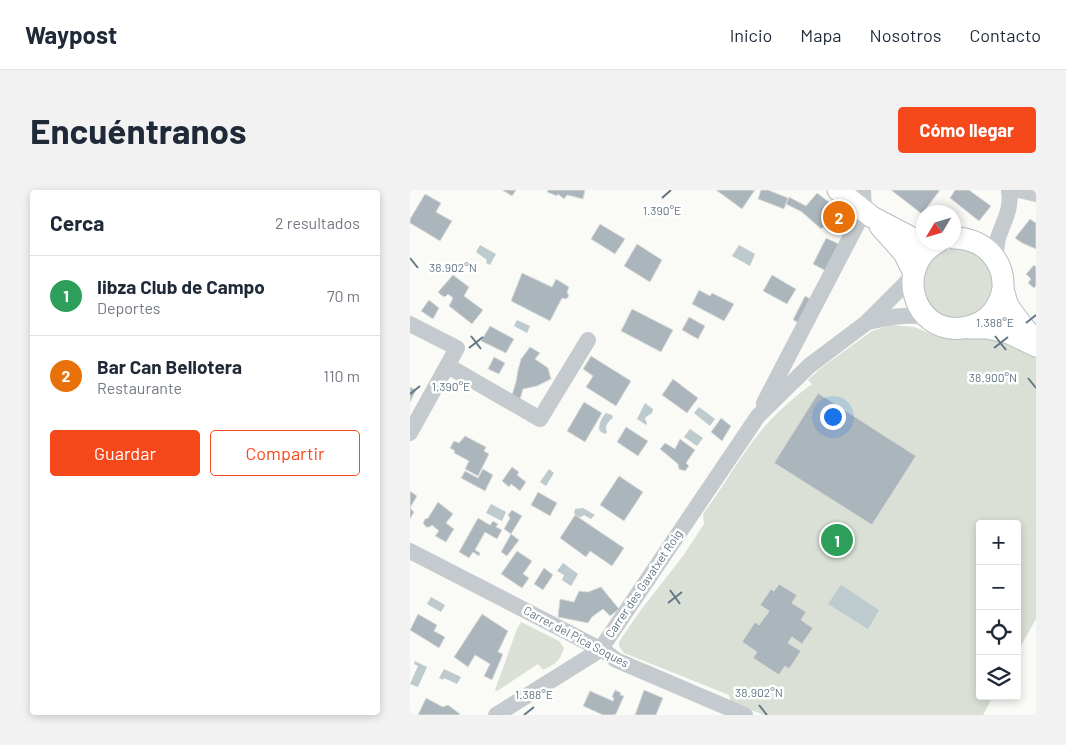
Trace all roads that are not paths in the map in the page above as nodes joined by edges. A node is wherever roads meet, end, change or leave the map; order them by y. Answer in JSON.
{"nodes":[{"id":1,"x":838,"y":190,"type":"edge"},
{"id":2,"x":1009,"y":191,"type":"edge"},
{"id":3,"x":1036,"y":194,"type":"edge"},
{"id":4,"x":866,"y":206,"type":"edge"},
{"id":5,"x":1006,"y":219,"type":"junction"},
{"id":6,"x":961,"y":237,"type":"edge"},
{"id":7,"x":916,"y":239,"type":"edge"},
{"id":8,"x":961,"y":243,"type":"edge"},
{"id":9,"x":927,"y":250,"type":"edge"},
{"id":10,"x":995,"y":258,"type":"junction"},
{"id":11,"x":913,"y":275,"type":"junction"},
{"id":12,"x":1002,"y":290,"type":"junction"},
{"id":13,"x":927,"y":317,"type":"junction"},
{"id":14,"x":866,"y":323,"type":"junction"},
{"id":15,"x":410,"y":324,"type":"edge"},
{"id":16,"x":969,"y":328,"type":"junction"},
{"id":17,"x":588,"y":340,"type":"dead end"},
{"id":18,"x":1036,"y":341,"type":"edge"},
{"id":19,"x":1036,"y":346,"type":"edge"},
{"id":20,"x":448,"y":366,"type":"junction"},
{"id":21,"x":758,"y":416,"type":"junction"},
{"id":22,"x":410,"y":433,"type":"edge"},
{"id":23,"x":410,"y":551,"type":"edge"},
{"id":24,"x":600,"y":650,"type":"junction"},
{"id":25,"x":496,"y":715,"type":"edge"},
{"id":26,"x":745,"y":715,"type":"edge"}],
"edges":[{"from":1,"to":4,"type":"main road"},
{"from":2,"to":3,"type":"street"},
{"from":2,"to":5,"type":"street"},
{"from":4,"to":7,"type":"main road"},
{"from":4,"to":11,"type":"main road"},
{"from":4,"to":21,"type":"street","name":"Carrer des Gavatxet Roig"},
{"from":5,"to":6,"type":"street"},
{"from":5,"to":10,"type":"street"},
{"from":8,"to":10,"type":"main road"},
{"from":9,"to":11,"type":"main road"},
{"from":10,"to":12,"type":"main road"},
{"from":11,"to":13,"type":"main road"},
{"from":11,"to":14,"type":"street","name":"Carrer des Gavatxet Roig"},
{"from":12,"to":16,"type":"main road"},
{"from":12,"to":18,"type":"main road"},
{"from":13,"to":14,"type":"street","name":"Carrer des Gavatxet Roig"},
{"from":13,"to":16,"type":"main road"},
{"from":14,"to":21,"type":"street","name":"Carrer des Gavatxet Roig"},
{"from":15,"to":20,"type":"street"},
{"from":16,"to":19,"type":"main road"},
{"from":17,"to":20,"type":"street"},
{"from":20,"to":22,"type":"street"},
{"from":21,"to":24,"type":"street","name":"Carrer des Gavatxet Roig"},
{"from":23,"to":24,"type":"street","name":"Carrer del Pica Soques"},
{"from":24,"to":25,"type":"street","name":"Carrer des Gavatxet Roig"},
{"from":24,"to":26,"type":"street","name":"Carrer del Pica Soques"}]}
